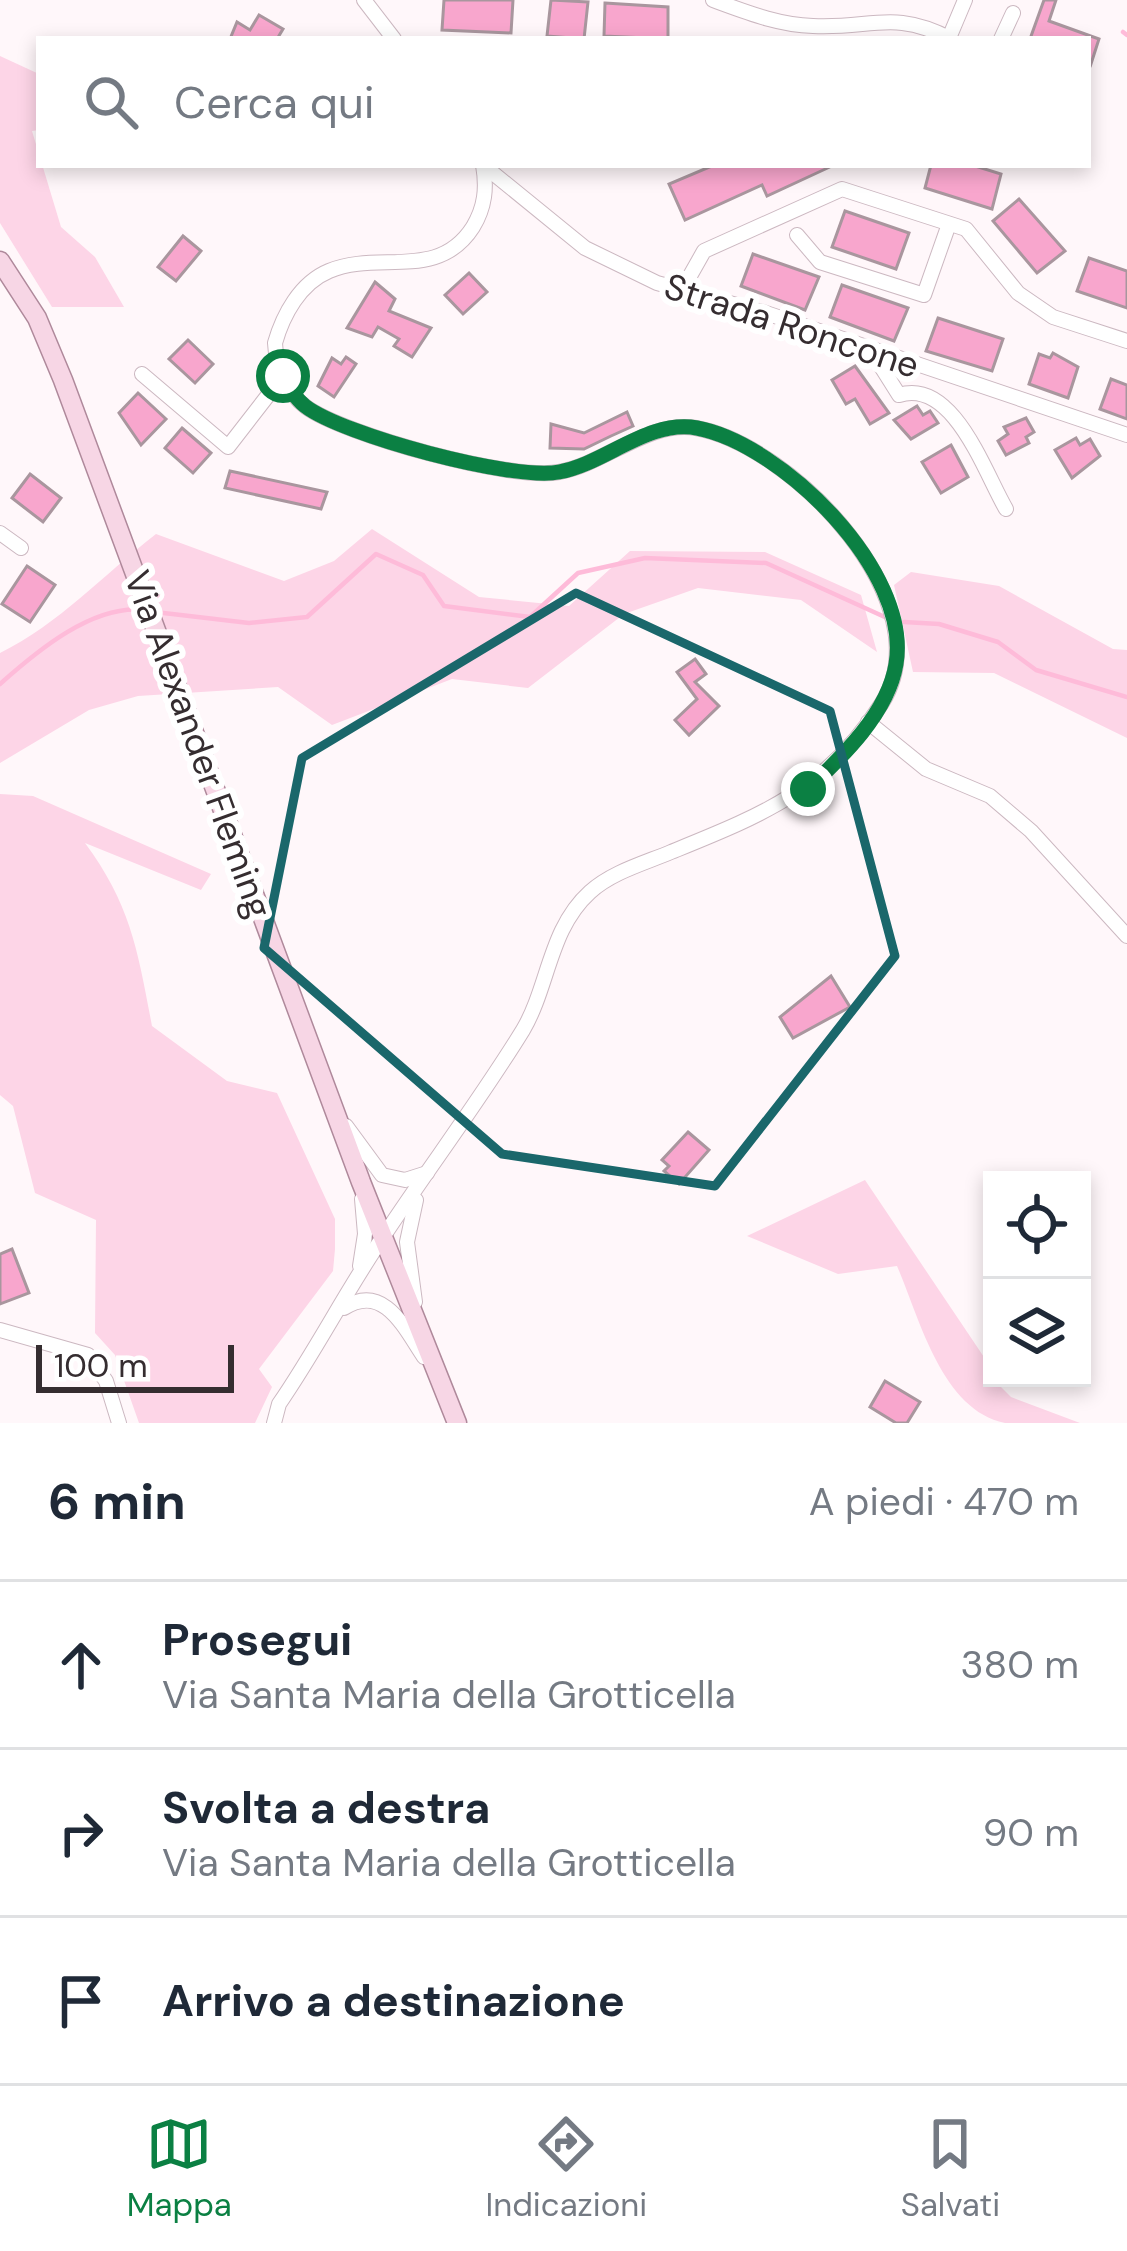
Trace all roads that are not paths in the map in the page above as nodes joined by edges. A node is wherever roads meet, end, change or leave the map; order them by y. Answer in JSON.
{"nodes":[{"id":1,"x":364,"y":0,"type":"edge"},
{"id":2,"x":712,"y":0,"type":"edge"},
{"id":3,"x":965,"y":0,"type":"edge"},
{"id":4,"x":1013,"y":13,"type":"dead end"},
{"id":5,"x":392,"y":36,"type":"edge"},
{"id":6,"x":945,"y":36,"type":"edge"},
{"id":7,"x":951,"y":36,"type":"edge"},
{"id":8,"x":1002,"y":36,"type":"edge"},
{"id":9,"x":483,"y":168,"type":"edge"},
{"id":10,"x":487,"y":168,"type":"edge"},
{"id":11,"x":950,"y":224,"type":"junction"},
{"id":12,"x":797,"y":235,"type":"dead end"},
{"id":13,"x":0,"y":261,"type":"edge"},
{"id":14,"x":682,"y":290,"type":"junction"},
{"id":15,"x":1127,"y":341,"type":"edge"},
{"id":16,"x":870,"y":349,"type":"junction"},
{"id":17,"x":142,"y":374,"type":"dead end"},
{"id":18,"x":283,"y":376,"type":"junction"},
{"id":19,"x":1127,"y":435,"type":"edge"},
{"id":20,"x":1006,"y":509,"type":"dead end"},
{"id":21,"x":0,"y":533,"type":"edge"},
{"id":22,"x":21,"y":548,"type":"dead end"},
{"id":23,"x":868,"y":722,"type":"junction"},
{"id":24,"x":1127,"y":936,"type":"edge"},
{"id":25,"x":334,"y":1106,"type":"junction"},
{"id":26,"x":427,"y":1173,"type":"junction"},
{"id":27,"x":361,"y":1182,"type":"junction"},
{"id":28,"x":383,"y":1235,"type":"junction"},
{"id":29,"x":352,"y":1288,"type":"junction"},
{"id":30,"x":336,"y":1316,"type":"junction"},
{"id":31,"x":0,"y":1330,"type":"edge"},
{"id":32,"x":426,"y":1355,"type":"junction"},
{"id":33,"x":119,"y":1423,"type":"edge"},
{"id":34,"x":274,"y":1423,"type":"edge"},
{"id":35,"x":457,"y":1423,"type":"edge"}],
"edges":[{"from":1,"to":5,"type":"street"},
{"from":2,"to":6,"type":"street"},
{"from":3,"to":7,"type":"street"},
{"from":4,"to":8,"type":"street"},
{"from":9,"to":18,"type":"street"},
{"from":10,"to":14,"type":"street","name":"Strada Roncone"},
{"from":11,"to":12,"type":"street"},
{"from":11,"to":14,"type":"street"},
{"from":11,"to":15,"type":"street"},
{"from":13,"to":25,"type":"main road","name":"Via Alexander Fleming"},
{"from":14,"to":16,"type":"street","name":"Strada Roncone"},
{"from":16,"to":19,"type":"street","name":"Strada Roncone"},
{"from":16,"to":20,"type":"street"},
{"from":17,"to":18,"type":"street"},
{"from":18,"to":23,"type":"street"},
{"from":21,"to":22,"type":"street"},
{"from":23,"to":24,"type":"street"},
{"from":23,"to":26,"type":"street"},
{"from":25,"to":26,"type":"street"},
{"from":25,"to":27,"type":"main road","name":"Via Alexander Fleming"},
{"from":26,"to":28,"type":"street"},
{"from":26,"to":32,"type":"street"},
{"from":27,"to":28,"type":"main road","name":"Via Alexander Fleming"},
{"from":27,"to":29,"type":"street"},
{"from":28,"to":29,"type":"street"},
{"from":28,"to":32,"type":"main road","name":"Via Alexander Fleming"},
{"from":29,"to":30,"type":"street"},
{"from":30,"to":32,"type":"street"},
{"from":30,"to":34,"type":"street"},
{"from":31,"to":33,"type":"street"},
{"from":32,"to":35,"type":"main road","name":"Via Alexander Fleming"}]}
